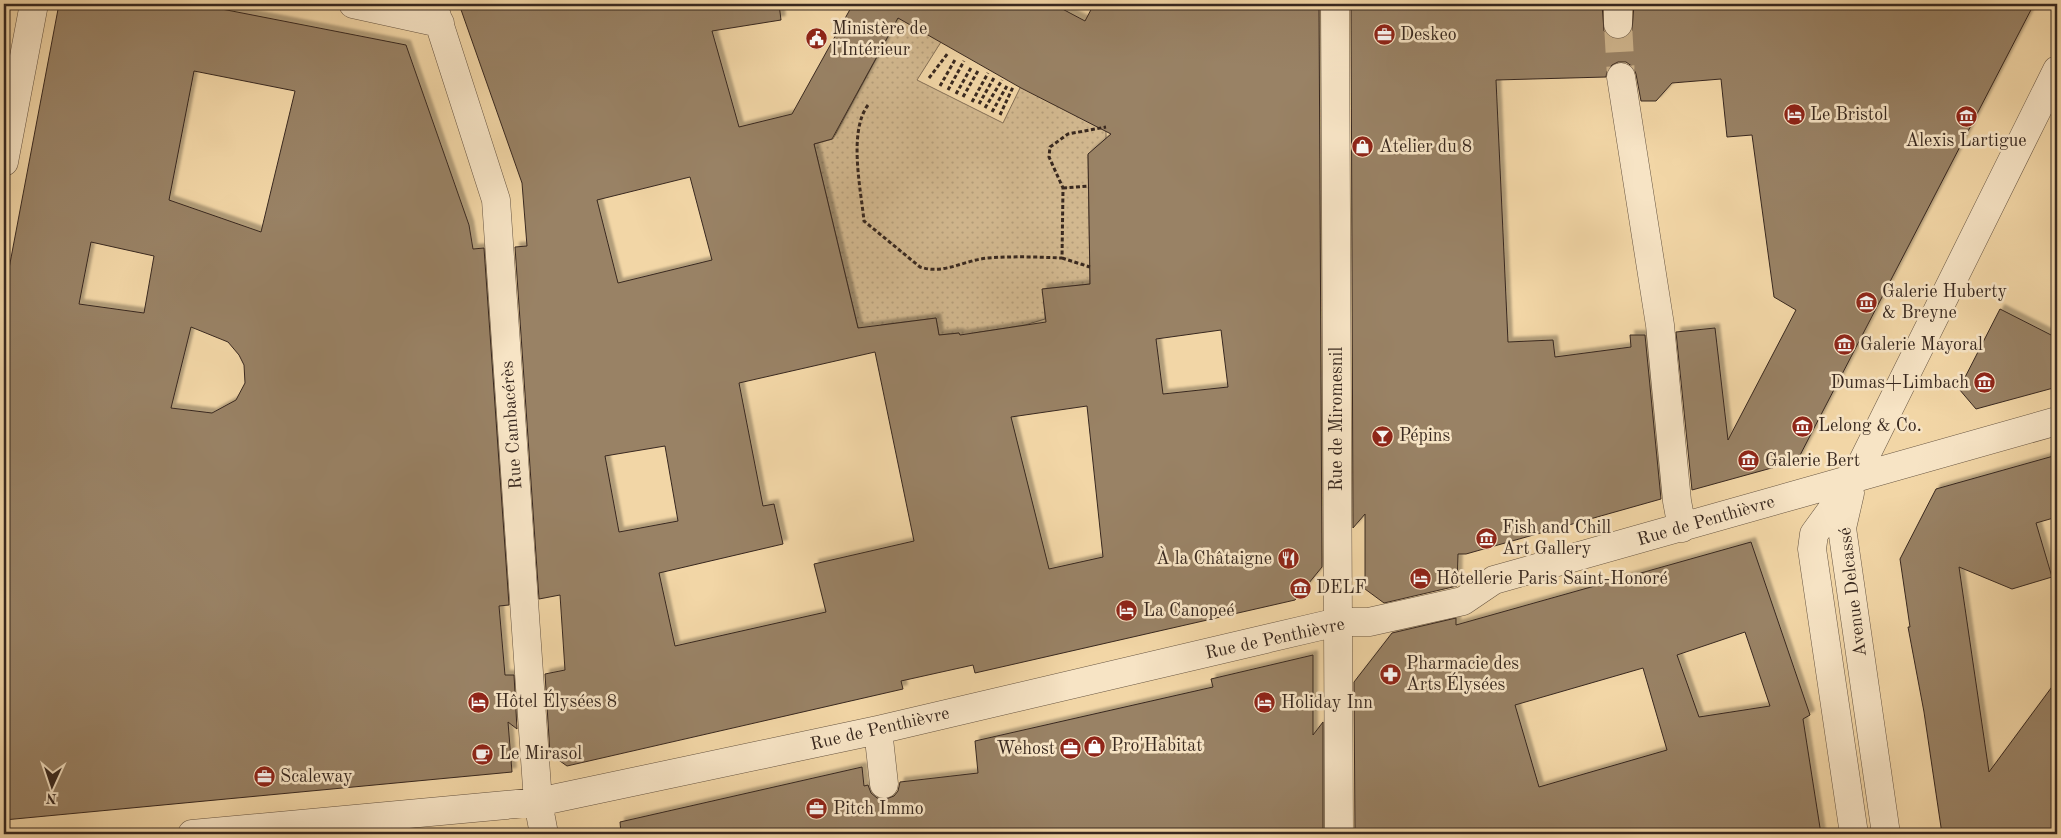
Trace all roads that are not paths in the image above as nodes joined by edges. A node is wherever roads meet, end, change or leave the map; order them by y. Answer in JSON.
{"nodes":[{"id":1,"x":34,"y":4,"type":"edge"},
{"id":2,"x":353,"y":4,"type":"edge"},
{"id":3,"x":1335,"y":4,"type":"edge"},
{"id":4,"x":436,"y":14,"type":"edge"},
{"id":5,"x":2057,"y":70,"type":"edge"},
{"id":6,"x":1621,"y":77,"type":"tunnel mouth"},
{"id":7,"x":4,"y":162,"type":"edge"},
{"id":8,"x":2057,"y":421,"type":"edge"},
{"id":9,"x":1854,"y":479,"type":"junction"},
{"id":10,"x":1682,"y":528,"type":"junction"},
{"id":11,"x":1338,"y":622,"type":"junction"},
{"id":12,"x":878,"y":730,"type":"junction"},
{"id":13,"x":884,"y":784,"type":"dead end"},
{"id":14,"x":538,"y":802,"type":"junction"},
{"id":15,"x":192,"y":834,"type":"edge"},
{"id":16,"x":544,"y":834,"type":"edge"},
{"id":17,"x":1339,"y":834,"type":"edge"},
{"id":18,"x":1854,"y":834,"type":"edge"},
{"id":19,"x":1886,"y":834,"type":"edge"}],
"edges":[{"from":1,"to":7,"type":"street"},
{"from":2,"to":4,"type":"street"},
{"from":3,"to":11,"type":"street","name":"Rue de Miromesnil"},
{"from":4,"to":14,"type":"street","name":"Rue Cambacérès"},
{"from":5,"to":9,"type":"street"},
{"from":6,"to":10,"type":"street"},
{"from":8,"to":9,"type":"street","name":"Rue de Penthièvre"},
{"from":9,"to":10,"type":"street","name":"Rue de Penthièvre"},
{"from":9,"to":18,"type":"street","name":"Avenue Delcassé"},
{"from":9,"to":19,"type":"street","name":"Avenue Delcassé"},
{"from":10,"to":11,"type":"street","name":"Rue de Penthièvre"},
{"from":11,"to":12,"type":"street","name":"Rue de Penthièvre"},
{"from":11,"to":17,"type":"street","name":"Rue de Miromesnil"},
{"from":12,"to":13,"type":"street"},
{"from":12,"to":14,"type":"street","name":"Rue de Penthièvre"},
{"from":14,"to":15,"type":"street","name":"Rue de Penthièvre"},
{"from":14,"to":16,"type":"street","name":"Rue Cambacérès"}]}
